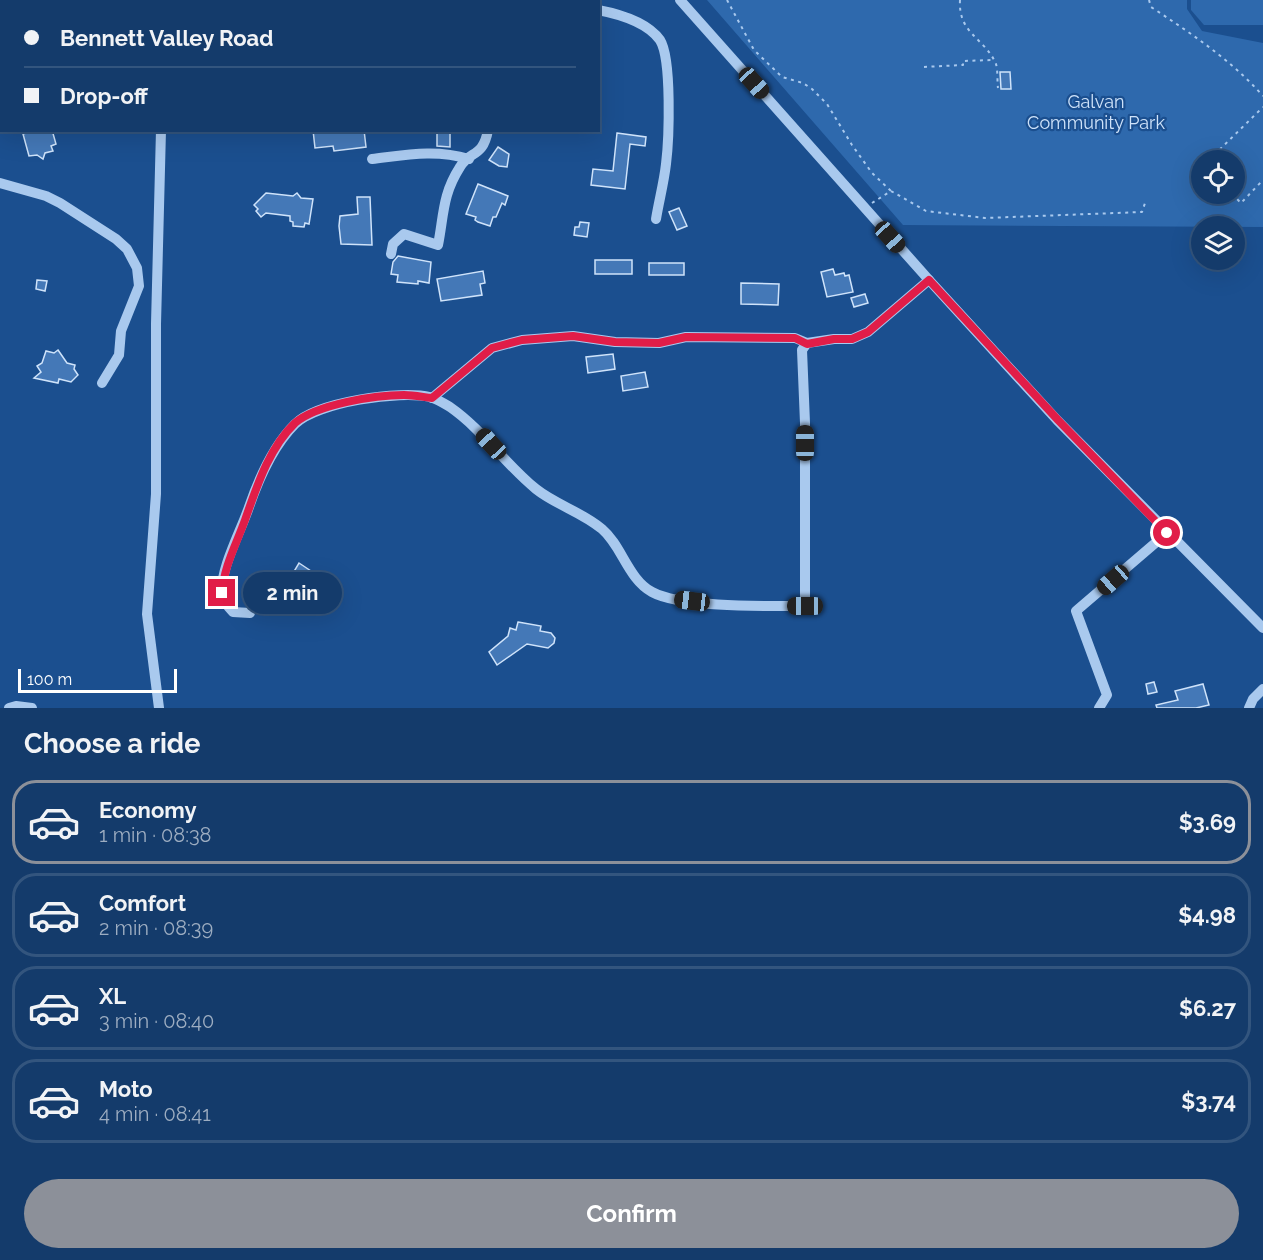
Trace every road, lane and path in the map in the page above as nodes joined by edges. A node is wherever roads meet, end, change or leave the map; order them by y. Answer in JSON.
{"nodes":[{"id":1,"x":680,"y":0,"type":"edge"},
{"id":2,"x":727,"y":0,"type":"edge"},
{"id":3,"x":960,"y":0,"type":"edge"},
{"id":4,"x":1149,"y":0,"type":"edge"},
{"id":5,"x":600,"y":11,"type":"edge"},
{"id":6,"x":993,"y":60,"type":"junction"},
{"id":7,"x":924,"y":67,"type":"dead end"},
{"id":8,"x":998,"y":88,"type":"dead end"},
{"id":9,"x":1263,"y":96,"type":"edge"},
{"id":10,"x":1263,"y":107,"type":"edge"},
{"id":11,"x":161,"y":132,"type":"edge"},
{"id":12,"x":488,"y":132,"type":"edge"},
{"id":13,"x":1219,"y":150,"type":"edge"},
{"id":14,"x":372,"y":159,"type":"dead end"},
{"id":15,"x":469,"y":159,"type":"junction"},
{"id":16,"x":1263,"y":180,"type":"edge"},
{"id":17,"x":0,"y":183,"type":"edge"},
{"id":18,"x":891,"y":191,"type":"junction"},
{"id":19,"x":1245,"y":199,"type":"edge"},
{"id":20,"x":1145,"y":203,"type":"dead end"},
{"id":21,"x":864,"y":208,"type":"junction"},
{"id":22,"x":656,"y":219,"type":"dead end"},
{"id":23,"x":391,"y":254,"type":"dead end"},
{"id":24,"x":929,"y":280,"type":"junction"},
{"id":25,"x":807,"y":344,"type":"junction"},
{"id":26,"x":102,"y":383,"type":"dead end"},
{"id":27,"x":432,"y":398,"type":"junction"},
{"id":28,"x":1167,"y":533,"type":"junction"},
{"id":29,"x":250,"y":613,"type":"dead end"},
{"id":30,"x":1263,"y":628,"type":"edge"},
{"id":31,"x":1263,"y":689,"type":"edge"},
{"id":32,"x":9,"y":708,"type":"edge"},
{"id":33,"x":32,"y":708,"type":"edge"},
{"id":34,"x":159,"y":708,"type":"edge"},
{"id":35,"x":1099,"y":708,"type":"edge"},
{"id":36,"x":1249,"y":708,"type":"edge"}],
"edges":[{"from":1,"to":21,"type":"street"},
{"from":2,"to":18,"type":"path"},
{"from":3,"to":6,"type":"path"},
{"from":4,"to":9,"type":"path"},
{"from":5,"to":22,"type":"street"},
{"from":6,"to":7,"type":"path"},
{"from":6,"to":8,"type":"path"},
{"from":10,"to":13,"type":"path"},
{"from":11,"to":34,"type":"street"},
{"from":12,"to":15,"type":"street"},
{"from":14,"to":15,"type":"street"},
{"from":15,"to":23,"type":"street"},
{"from":16,"to":19,"type":"path"},
{"from":17,"to":26,"type":"street"},
{"from":18,"to":20,"type":"path"},
{"from":18,"to":21,"type":"path"},
{"from":21,"to":24,"type":"street"},
{"from":24,"to":25,"type":"street"},
{"from":24,"to":28,"type":"street"},
{"from":25,"to":27,"type":"street"},
{"from":25,"to":27,"type":"street"},
{"from":27,"to":29,"type":"street"},
{"from":28,"to":30,"type":"street"},
{"from":28,"to":35,"type":"street"},
{"from":31,"to":36,"type":"street"},
{"from":32,"to":33,"type":"street"}]}
